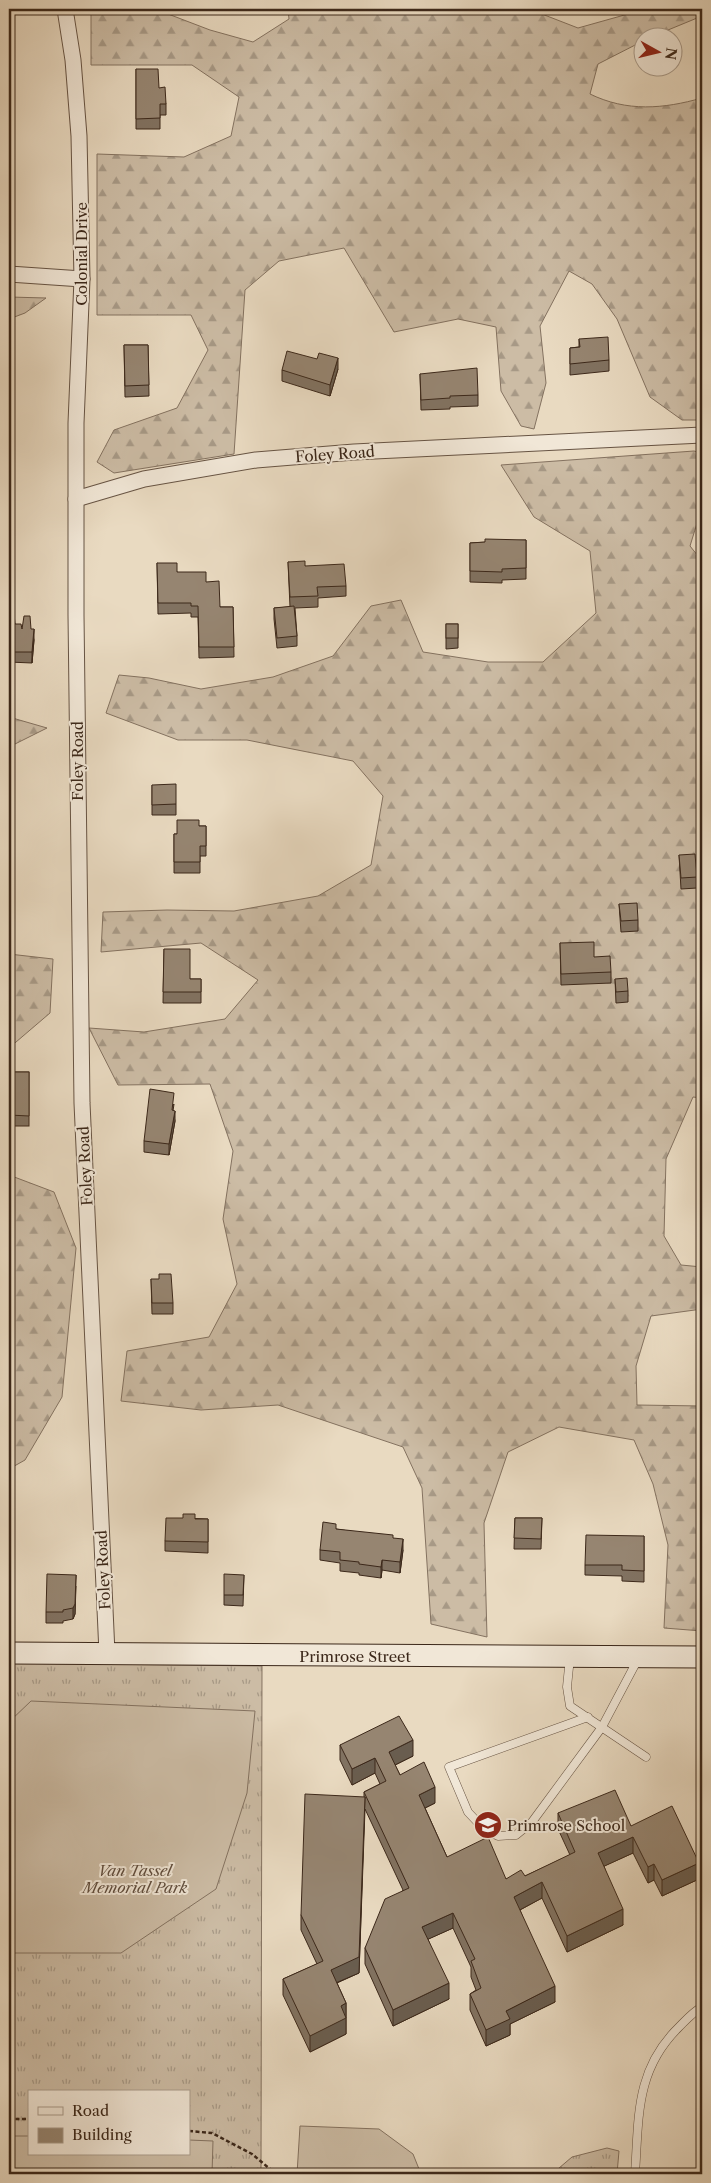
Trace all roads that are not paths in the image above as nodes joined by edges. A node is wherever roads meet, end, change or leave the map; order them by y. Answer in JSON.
{"nodes":[{"id":1,"x":65,"y":9,"type":"edge"},
{"id":2,"x":9,"y":274,"type":"edge"},
{"id":3,"x":82,"y":278,"type":"junction"},
{"id":4,"x":702,"y":435,"type":"edge"},
{"id":5,"x":76,"y":499,"type":"junction"},
{"id":6,"x":9,"y":1653,"type":"edge"},
{"id":7,"x":107,"y":1653,"type":"junction"},
{"id":8,"x":570,"y":1656,"type":"junction"},
{"id":9,"x":639,"y":1656,"type":"junction"},
{"id":10,"x":702,"y":1657,"type":"edge"},
{"id":11,"x":588,"y":1717,"type":"junction"},
{"id":12,"x":602,"y":1727,"type":"junction"},
{"id":13,"x":646,"y":1757,"type":"dead end"},
{"id":14,"x":702,"y":2007,"type":"edge"},
{"id":15,"x":635,"y":2174,"type":"edge"}],
"edges":[{"from":1,"to":3,"type":"street","name":"Colonial Drive"},
{"from":2,"to":3,"type":"street"},
{"from":3,"to":5,"type":"street","name":"Colonial Drive"},
{"from":4,"to":5,"type":"street","name":"Foley Road"},
{"from":5,"to":7,"type":"street","name":"Foley Road"},
{"from":6,"to":7,"type":"main road","name":"Primrose Street"},
{"from":7,"to":8,"type":"main road","name":"Primrose Street"},
{"from":8,"to":9,"type":"main road","name":"Primrose Street"},
{"from":8,"to":11,"type":"lane"},
{"from":9,"to":10,"type":"main road","name":"Primrose Street"},
{"from":9,"to":12,"type":"lane"},
{"from":11,"to":12,"type":"lane"},
{"from":11,"to":12,"type":"lane"},
{"from":12,"to":13,"type":"lane"},
{"from":14,"to":15,"type":"lane"}]}
